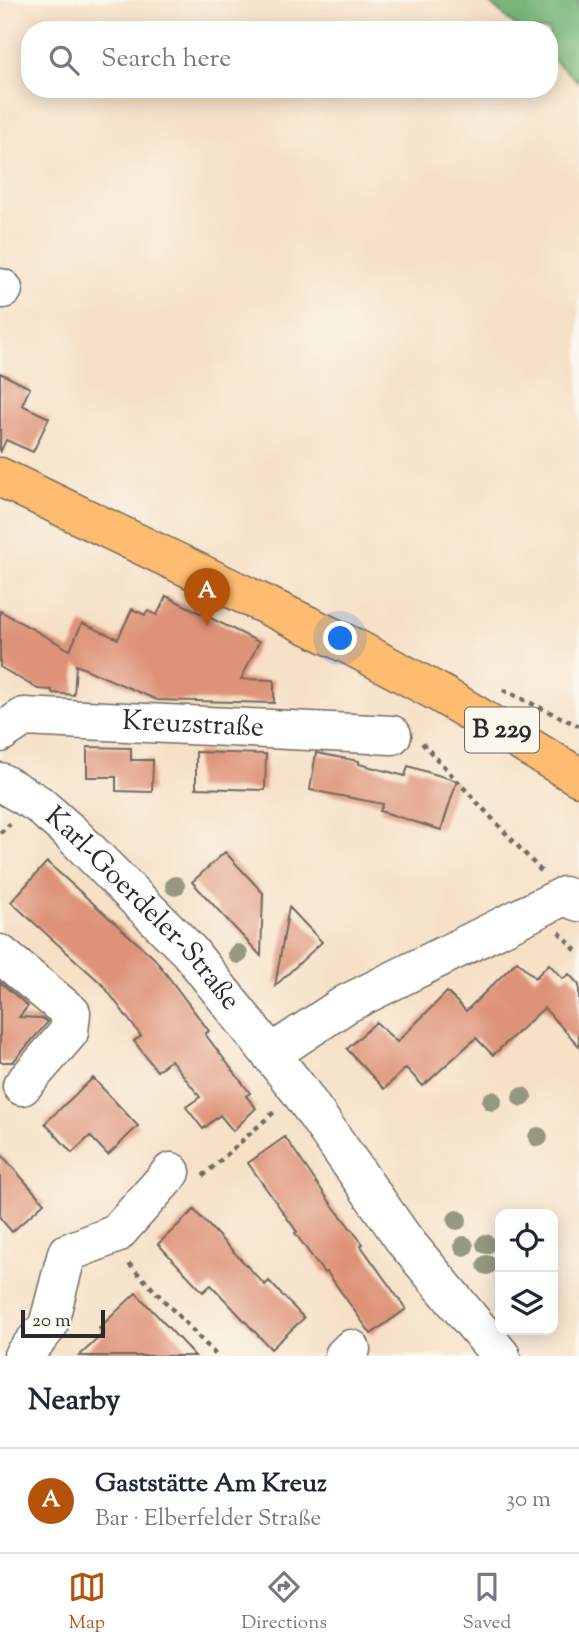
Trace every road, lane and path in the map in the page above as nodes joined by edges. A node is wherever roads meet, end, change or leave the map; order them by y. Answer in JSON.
{"nodes":[{"id":1,"x":0,"y":477,"type":"edge"},
{"id":2,"x":0,"y":733,"type":"edge"},
{"id":3,"x":403,"y":735,"type":"joint"},
{"id":4,"x":579,"y":778,"type":"edge"},
{"id":5,"x":0,"y":782,"type":"edge"},
{"id":6,"x":566,"y":908,"type":"edge"},
{"id":7,"x":0,"y":954,"type":"edge"},
{"id":8,"x":579,"y":954,"type":"edge"},
{"id":9,"x":271,"y":1054,"type":"junction"},
{"id":10,"x":22,"y":1086,"type":"dead end"},
{"id":11,"x":299,"y":1090,"type":"junction"},
{"id":12,"x":172,"y":1172,"type":"joint"},
{"id":13,"x":128,"y":1262,"type":"dead end"},
{"id":14,"x":23,"y":1356,"type":"edge"},
{"id":15,"x":217,"y":1356,"type":"edge"},
{"id":16,"x":501,"y":1356,"type":"edge"}],
"edges":[{"from":1,"to":4,"type":"main road","number":"B 229"},
{"from":2,"to":3,"type":"street","name":"Kreuzstraße"},
{"from":3,"to":6,"type":"path"},
{"from":5,"to":9,"type":"street","name":"Karl-Goerdeler-Straße"},
{"from":6,"to":8,"type":"path"},
{"from":6,"to":9,"type":"street"},
{"from":7,"to":10,"type":"street"},
{"from":9,"to":11,"type":"street","name":"Karl-Goerdeler-Straße"},
{"from":11,"to":12,"type":"path"},
{"from":11,"to":16,"type":"street","name":"Karl-Goerdeler-Straße"},
{"from":12,"to":14,"type":"street"},
{"from":13,"to":15,"type":"path"}]}
